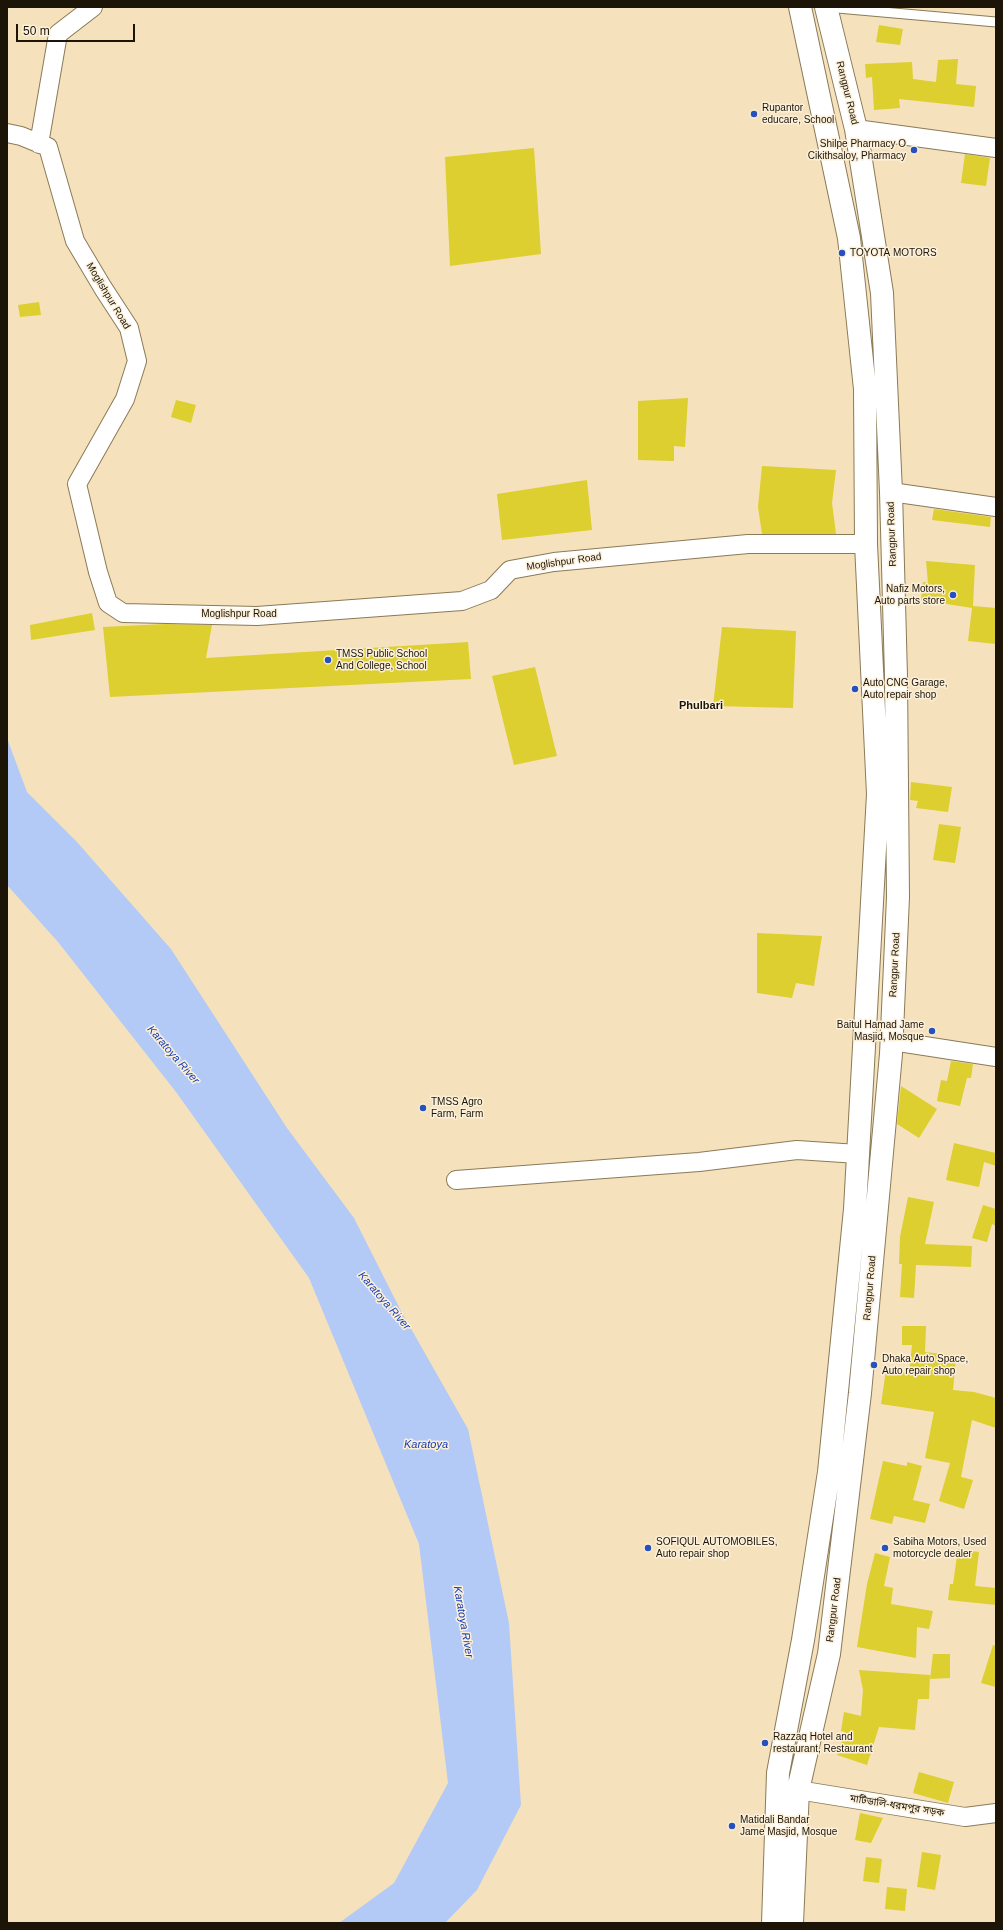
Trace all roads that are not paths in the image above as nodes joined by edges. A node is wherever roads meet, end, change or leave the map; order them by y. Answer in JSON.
{"nodes":[{"id":1,"x":93,"y":7,"type":"edge"},
{"id":2,"x":800,"y":7,"type":"edge"},
{"id":3,"x":826,"y":7,"type":"edge"},
{"id":4,"x":996,"y":22,"type":"edge"},
{"id":5,"x":856,"y":129,"type":"junction"},
{"id":6,"x":7,"y":133,"type":"edge"},
{"id":7,"x":39,"y":144,"type":"junction"},
{"id":8,"x":996,"y":148,"type":"edge"},
{"id":9,"x":891,"y":492,"type":"junction"},
{"id":10,"x":996,"y":507,"type":"edge"},
{"id":11,"x":866,"y":544,"type":"junction"},
{"id":12,"x":892,"y":1041,"type":"junction"},
{"id":13,"x":996,"y":1056,"type":"edge"},
{"id":14,"x":858,"y":1154,"type":"junction"},
{"id":15,"x":456,"y":1180,"type":"dead end"},
{"id":16,"x":798,"y":1790,"type":"junction"},
{"id":17,"x":996,"y":1813,"type":"edge"},
{"id":18,"x":773,"y":1923,"type":"edge"},
{"id":19,"x":792,"y":1923,"type":"edge"}],
"edges":[{"from":1,"to":7,"type":"street"},
{"from":2,"to":11,"type":"highway"},
{"from":3,"to":4,"type":"lane"},
{"from":3,"to":5,"type":"highway","name":"Rangpur Road"},
{"from":5,"to":8,"type":"street"},
{"from":5,"to":9,"type":"highway","name":"Rangpur Road"},
{"from":6,"to":7,"type":"street","name":"Moglishpur Road"},
{"from":7,"to":11,"type":"street","name":"Moglishpur Road"},
{"from":9,"to":10,"type":"street"},
{"from":9,"to":12,"type":"highway","name":"Rangpur Road"},
{"from":11,"to":14,"type":"highway"},
{"from":12,"to":13,"type":"street"},
{"from":12,"to":16,"type":"highway","name":"Rangpur Road"},
{"from":14,"to":15,"type":"street"},
{"from":14,"to":18,"type":"highway"},
{"from":16,"to":17,"type":"street","name":"মাটিডালি-ধরমপুর সড়ক"},
{"from":16,"to":19,"type":"highway","name":"Rangpur Road"}]}
